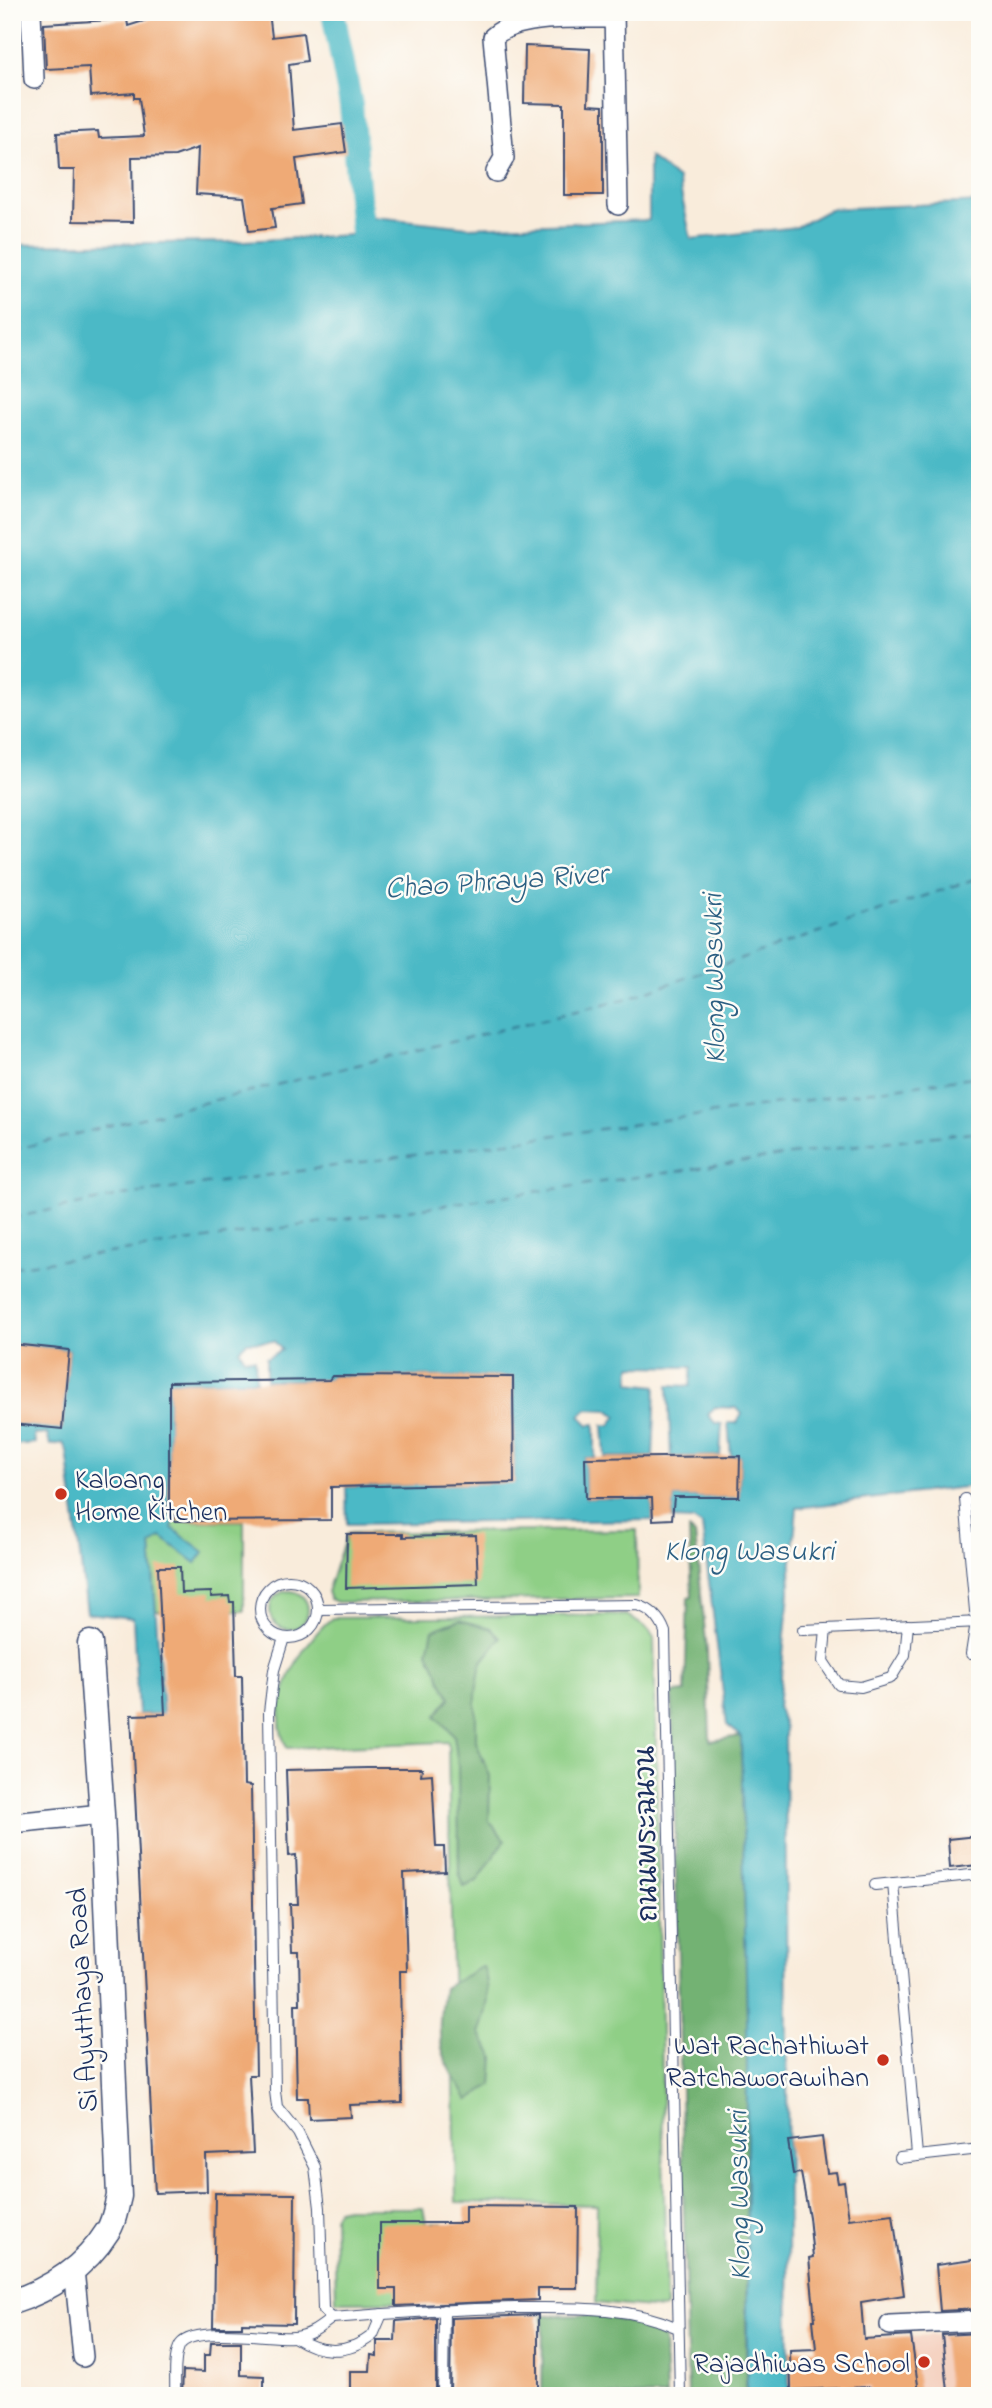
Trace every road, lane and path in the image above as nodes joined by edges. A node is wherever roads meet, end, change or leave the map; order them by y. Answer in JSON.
{"nodes":[{"id":1,"x":31,"y":12,"type":"edge"},
{"id":2,"x":614,"y":15,"type":"edge"},
{"id":3,"x":34,"y":79,"type":"dead end"},
{"id":4,"x":496,"y":172,"type":"dead end"},
{"id":5,"x":618,"y":205,"type":"dead end"},
{"id":6,"x":965,"y":1499,"type":"dead end"},
{"id":7,"x":318,"y":1609,"type":"junction"},
{"id":8,"x":978,"y":1622,"type":"edge"},
{"id":9,"x":908,"y":1625,"type":"junction"},
{"id":10,"x":826,"y":1629,"type":"junction"},
{"id":11,"x":803,"y":1630,"type":"dead end"},
{"id":12,"x":284,"y":1638,"type":"junction"},
{"id":13,"x":90,"y":1643,"type":"dead end"},
{"id":14,"x":971,"y":1654,"type":"dead end"},
{"id":15,"x":102,"y":1814,"type":"junction"},
{"id":16,"x":12,"y":1823,"type":"edge"},
{"id":17,"x":980,"y":1874,"type":"edge"},
{"id":18,"x":893,"y":1883,"type":"junction"},
{"id":19,"x":875,"y":1885,"type":"dead end"},
{"id":20,"x":980,"y":2149,"type":"edge"},
{"id":21,"x":917,"y":2155,"type":"junction"},
{"id":22,"x":900,"y":2158,"type":"dead end"},
{"id":23,"x":74,"y":2270,"type":"junction"},
{"id":24,"x":12,"y":2302,"type":"edge"},
{"id":25,"x":443,"y":2310,"type":"junction"},
{"id":26,"x":382,"y":2314,"type":"junction"},
{"id":27,"x":332,"y":2318,"type":"junction"},
{"id":28,"x":980,"y":2321,"type":"edge"},
{"id":29,"x":890,"y":2325,"type":"dead end"},
{"id":30,"x":678,"y":2328,"type":"junction"},
{"id":31,"x":294,"y":2337,"type":"junction"},
{"id":32,"x":83,"y":2357,"type":"dead end"},
{"id":33,"x":175,"y":2396,"type":"edge"},
{"id":34,"x":443,"y":2396,"type":"edge"},
{"id":35,"x":680,"y":2396,"type":"edge"}],
"edges":[{"from":1,"to":3,"type":"street"},
{"from":2,"to":4,"type":"street"},
{"from":2,"to":5,"type":"street"},
{"from":6,"to":8,"type":"lane"},
{"from":7,"to":12,"type":"lane"},
{"from":7,"to":12,"type":"lane"},
{"from":7,"to":30,"type":"lane","name":"ถนนพระฉนวน"},
{"from":8,"to":9,"type":"lane"},
{"from":8,"to":14,"type":"lane"},
{"from":9,"to":10,"type":"lane"},
{"from":9,"to":10,"type":"lane"},
{"from":10,"to":11,"type":"lane"},
{"from":12,"to":27,"type":"lane"},
{"from":13,"to":15,"type":"street","name":"Si Ayutthaya Road"},
{"from":15,"to":16,"type":"street"},
{"from":15,"to":23,"type":"street","name":"Si Ayutthaya Road"},
{"from":17,"to":18,"type":"lane"},
{"from":18,"to":19,"type":"lane"},
{"from":18,"to":21,"type":"lane"},
{"from":20,"to":21,"type":"lane"},
{"from":21,"to":22,"type":"lane"},
{"from":23,"to":24,"type":"street","name":"Si Ayutthaya Road"},
{"from":23,"to":32,"type":"street"},
{"from":25,"to":26,"type":"lane"},
{"from":25,"to":30,"type":"lane"},
{"from":25,"to":34,"type":"lane"},
{"from":26,"to":27,"type":"lane"},
{"from":26,"to":31,"type":"lane"},
{"from":27,"to":31,"type":"lane"},
{"from":28,"to":29,"type":"street"},
{"from":30,"to":35,"type":"lane","name":"ถนนพระฉนวน"},
{"from":31,"to":33,"type":"lane"}]}
